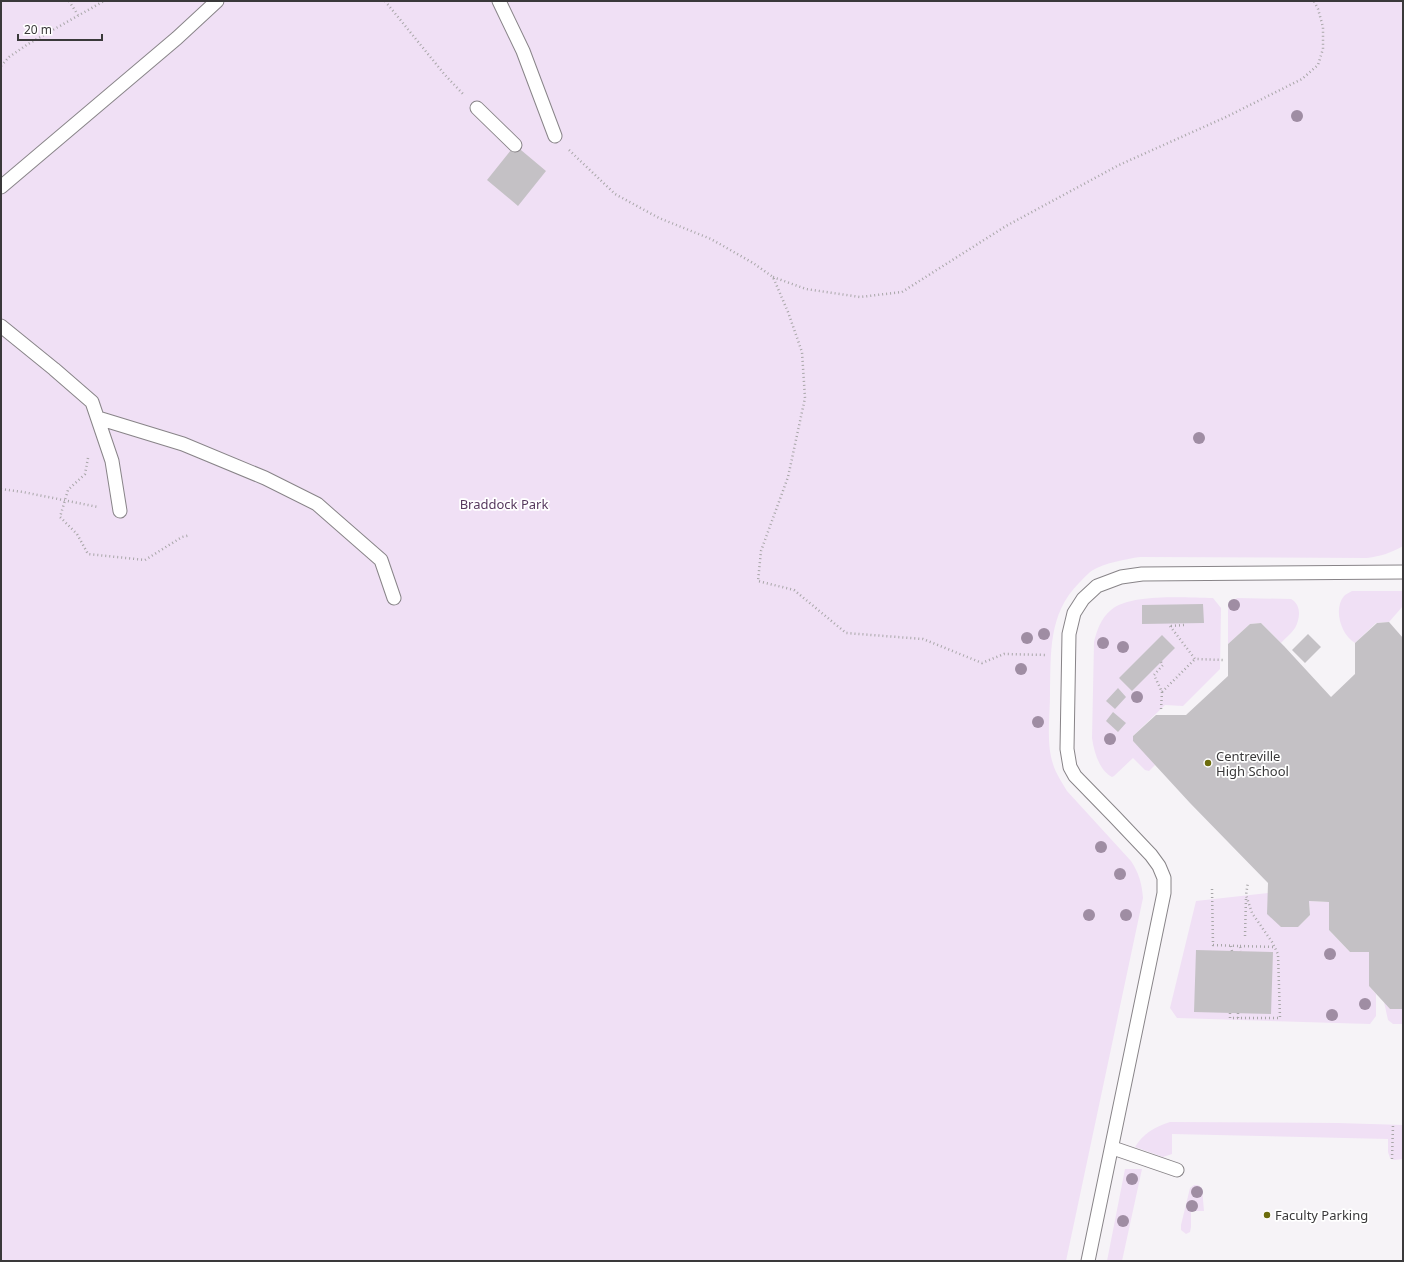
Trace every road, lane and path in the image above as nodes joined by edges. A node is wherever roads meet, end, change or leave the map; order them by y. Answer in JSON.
{"nodes":[{"id":1,"x":69,"y":1,"type":"edge"},
{"id":2,"x":104,"y":1,"type":"edge"},
{"id":3,"x":218,"y":1,"type":"edge"},
{"id":4,"x":385,"y":1,"type":"edge"},
{"id":5,"x":499,"y":1,"type":"edge"},
{"id":6,"x":1314,"y":1,"type":"edge"},
{"id":7,"x":78,"y":16,"type":"junction"},
{"id":8,"x":1,"y":66,"type":"edge"},
{"id":9,"x":476,"y":108,"type":"joint"},
{"id":10,"x":555,"y":136,"type":"joint"},
{"id":11,"x":515,"y":145,"type":"dead end"},
{"id":12,"x":1,"y":187,"type":"edge"},
{"id":13,"x":773,"y":277,"type":"junction"},
{"id":14,"x":1,"y":326,"type":"edge"},
{"id":15,"x":98,"y":418,"type":"junction"},
{"id":16,"x":88,"y":454,"type":"dead end"},
{"id":17,"x":1,"y":489,"type":"edge"},
{"id":18,"x":65,"y":501,"type":"junction"},
{"id":19,"x":120,"y":511,"type":"joint"},
{"id":20,"x":190,"y":535,"type":"dead end"},
{"id":21,"x":1403,"y":572,"type":"edge"},
{"id":22,"x":394,"y":598,"type":"dead end"},
{"id":23,"x":1184,"y":623,"type":"dead end"},
{"id":24,"x":1068,"y":655,"type":"junction"},
{"id":25,"x":1195,"y":659,"type":"junction"},
{"id":26,"x":1224,"y":660,"type":"dead end"},
{"id":27,"x":1162,"y":662,"type":"dead end"},
{"id":28,"x":1162,"y":692,"type":"junction"},
{"id":29,"x":1161,"y":709,"type":"dead end"},
{"id":30,"x":1248,"y":882,"type":"dead end"},
{"id":31,"x":1212,"y":889,"type":"dead end"},
{"id":32,"x":1246,"y":895,"type":"junction"},
{"id":33,"x":1245,"y":936,"type":"dead end"},
{"id":34,"x":1231,"y":946,"type":"junction"},
{"id":35,"x":1240,"y":946,"type":"junction"},
{"id":36,"x":1274,"y":947,"type":"junction"},
{"id":37,"x":1232,"y":951,"type":"dead end"},
{"id":38,"x":1241,"y":951,"type":"dead end"},
{"id":39,"x":1230,"y":1013,"type":"dead end"},
{"id":40,"x":1238,"y":1013,"type":"dead end"},
{"id":41,"x":1238,"y":1019,"type":"junction"},
{"id":42,"x":1393,"y":1125,"type":"dead end"},
{"id":43,"x":1112,"y":1148,"type":"junction"},
{"id":44,"x":1392,"y":1158,"type":"dead end"},
{"id":45,"x":1177,"y":1170,"type":"dead end"},
{"id":46,"x":1088,"y":1261,"type":"edge"}],
"edges":[{"from":1,"to":7,"type":"path"},
{"from":2,"to":7,"type":"path"},
{"from":3,"to":12,"type":"lane"},
{"from":4,"to":9,"type":"path"},
{"from":5,"to":10,"type":"lane"},
{"from":6,"to":13,"type":"path"},
{"from":7,"to":8,"type":"path"},
{"from":9,"to":11,"type":"lane"},
{"from":10,"to":13,"type":"path"},
{"from":13,"to":24,"type":"path"},
{"from":14,"to":15,"type":"lane"},
{"from":15,"to":19,"type":"lane"},
{"from":15,"to":22,"type":"lane"},
{"from":16,"to":18,"type":"path"},
{"from":17,"to":18,"type":"path"},
{"from":18,"to":19,"type":"path"},
{"from":18,"to":20,"type":"path"},
{"from":21,"to":24,"type":"lane"},
{"from":23,"to":25,"type":"path"},
{"from":24,"to":43,"type":"lane"},
{"from":25,"to":26,"type":"path"},
{"from":25,"to":28,"type":"path"},
{"from":27,"to":28,"type":"path"},
{"from":28,"to":29,"type":"path"},
{"from":30,"to":32,"type":"path"},
{"from":31,"to":34,"type":"path"},
{"from":32,"to":33,"type":"path"},
{"from":32,"to":36,"type":"path"},
{"from":34,"to":35,"type":"path"},
{"from":34,"to":37,"type":"path"},
{"from":35,"to":36,"type":"path"},
{"from":35,"to":38,"type":"path"},
{"from":36,"to":41,"type":"path"},
{"from":39,"to":41,"type":"path"},
{"from":40,"to":41,"type":"path"},
{"from":42,"to":44,"type":"path"},
{"from":43,"to":45,"type":"lane"},
{"from":43,"to":46,"type":"lane"}]}
